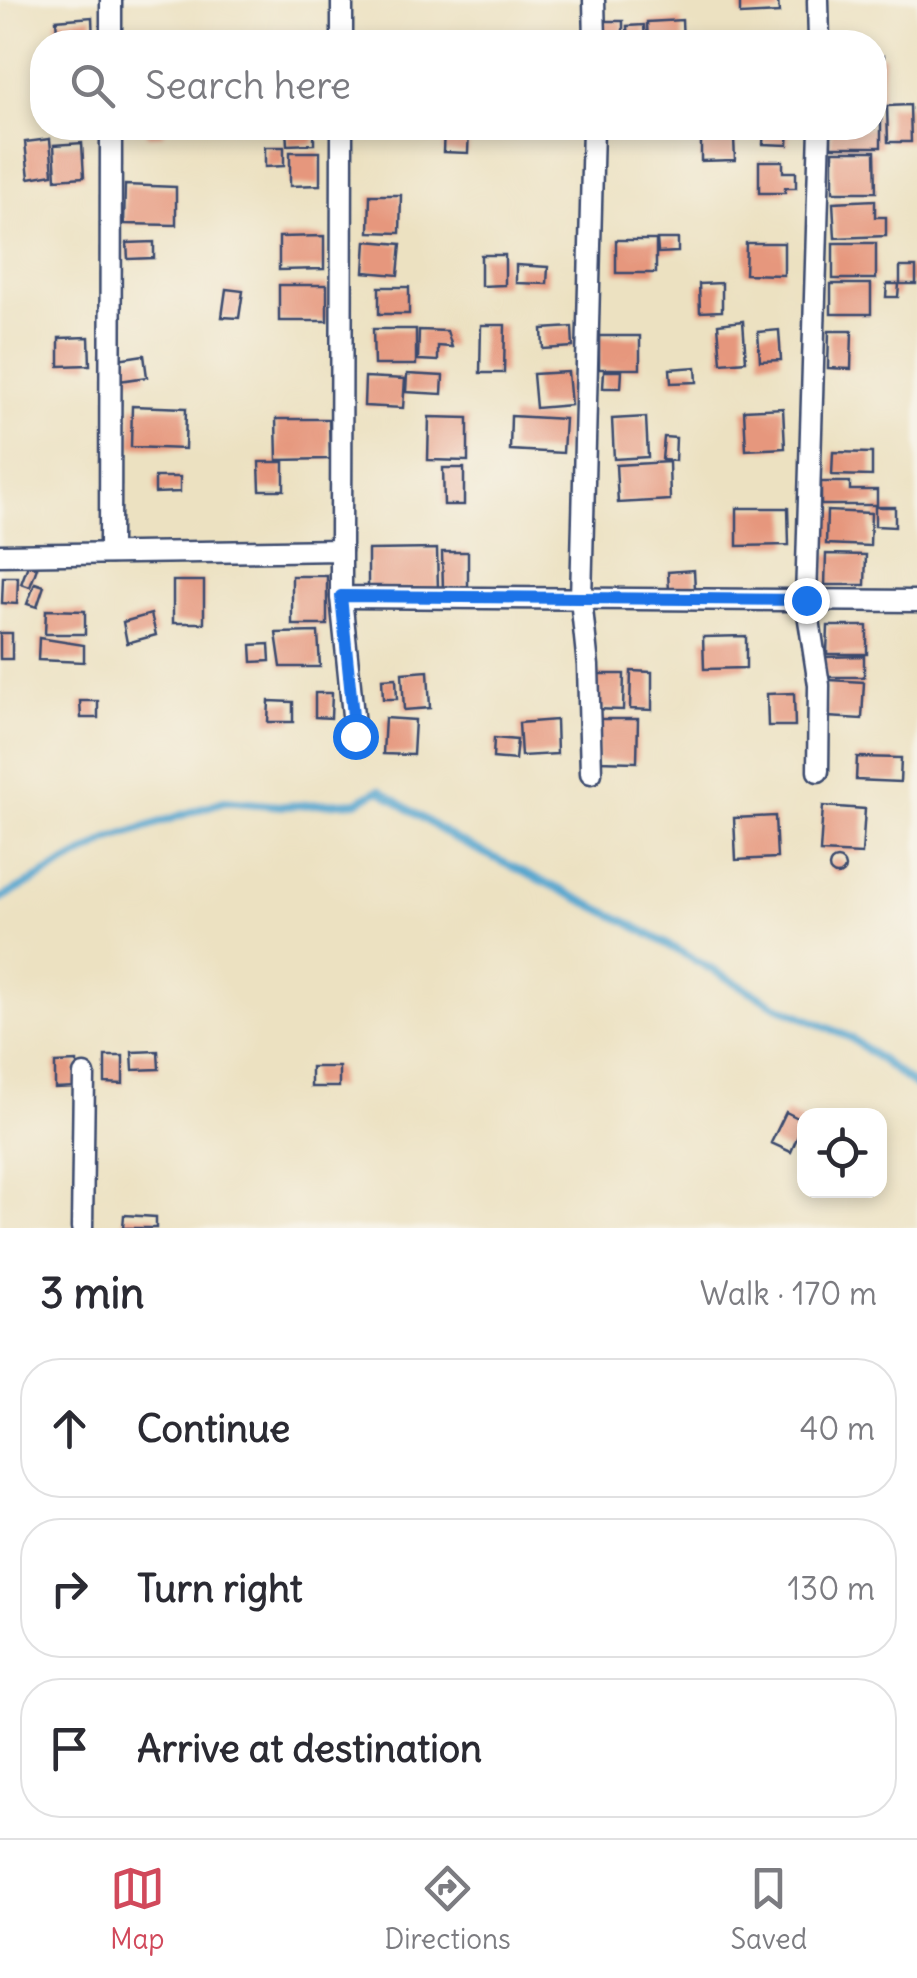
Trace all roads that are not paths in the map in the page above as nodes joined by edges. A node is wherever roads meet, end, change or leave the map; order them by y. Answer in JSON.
{"nodes":[{"id":1,"x":111,"y":0,"type":"edge"},
{"id":2,"x":342,"y":0,"type":"edge"},
{"id":3,"x":594,"y":0,"type":"edge"},
{"id":4,"x":818,"y":0,"type":"edge"},
{"id":5,"x":111,"y":30,"type":"edge"},
{"id":6,"x":342,"y":30,"type":"edge"},
{"id":7,"x":595,"y":30,"type":"edge"},
{"id":8,"x":819,"y":30,"type":"edge"},
{"id":9,"x":111,"y":140,"type":"edge"},
{"id":10,"x":342,"y":140,"type":"edge"},
{"id":11,"x":593,"y":140,"type":"edge"},
{"id":12,"x":820,"y":140,"type":"edge"},
{"id":13,"x":340,"y":550,"type":"junction"},
{"id":14,"x":110,"y":553,"type":"junction"},
{"id":15,"x":0,"y":555,"type":"edge"},
{"id":16,"x":341,"y":596,"type":"junction"},
{"id":17,"x":581,"y":598,"type":"junction"},
{"id":18,"x":806,"y":600,"type":"junction"},
{"id":19,"x":917,"y":601,"type":"edge"},
{"id":20,"x":355,"y":736,"type":"dead end"},
{"id":21,"x":818,"y":770,"type":"dead end"},
{"id":22,"x":591,"y":774,"type":"dead end"},
{"id":23,"x":84,"y":1075,"type":"dead end"},
{"id":24,"x":82,"y":1228,"type":"edge"}],
"edges":[{"from":1,"to":5,"type":"street"},
{"from":2,"to":6,"type":"street"},
{"from":3,"to":7,"type":"street"},
{"from":4,"to":8,"type":"street"},
{"from":9,"to":14,"type":"street"},
{"from":10,"to":13,"type":"street"},
{"from":11,"to":17,"type":"street"},
{"from":12,"to":18,"type":"street"},
{"from":13,"to":14,"type":"street"},
{"from":13,"to":16,"type":"street"},
{"from":14,"to":15,"type":"street"},
{"from":16,"to":17,"type":"street"},
{"from":16,"to":20,"type":"street"},
{"from":17,"to":18,"type":"street"},
{"from":17,"to":22,"type":"street"},
{"from":18,"to":19,"type":"street"},
{"from":18,"to":21,"type":"street"},
{"from":23,"to":24,"type":"street"}]}
